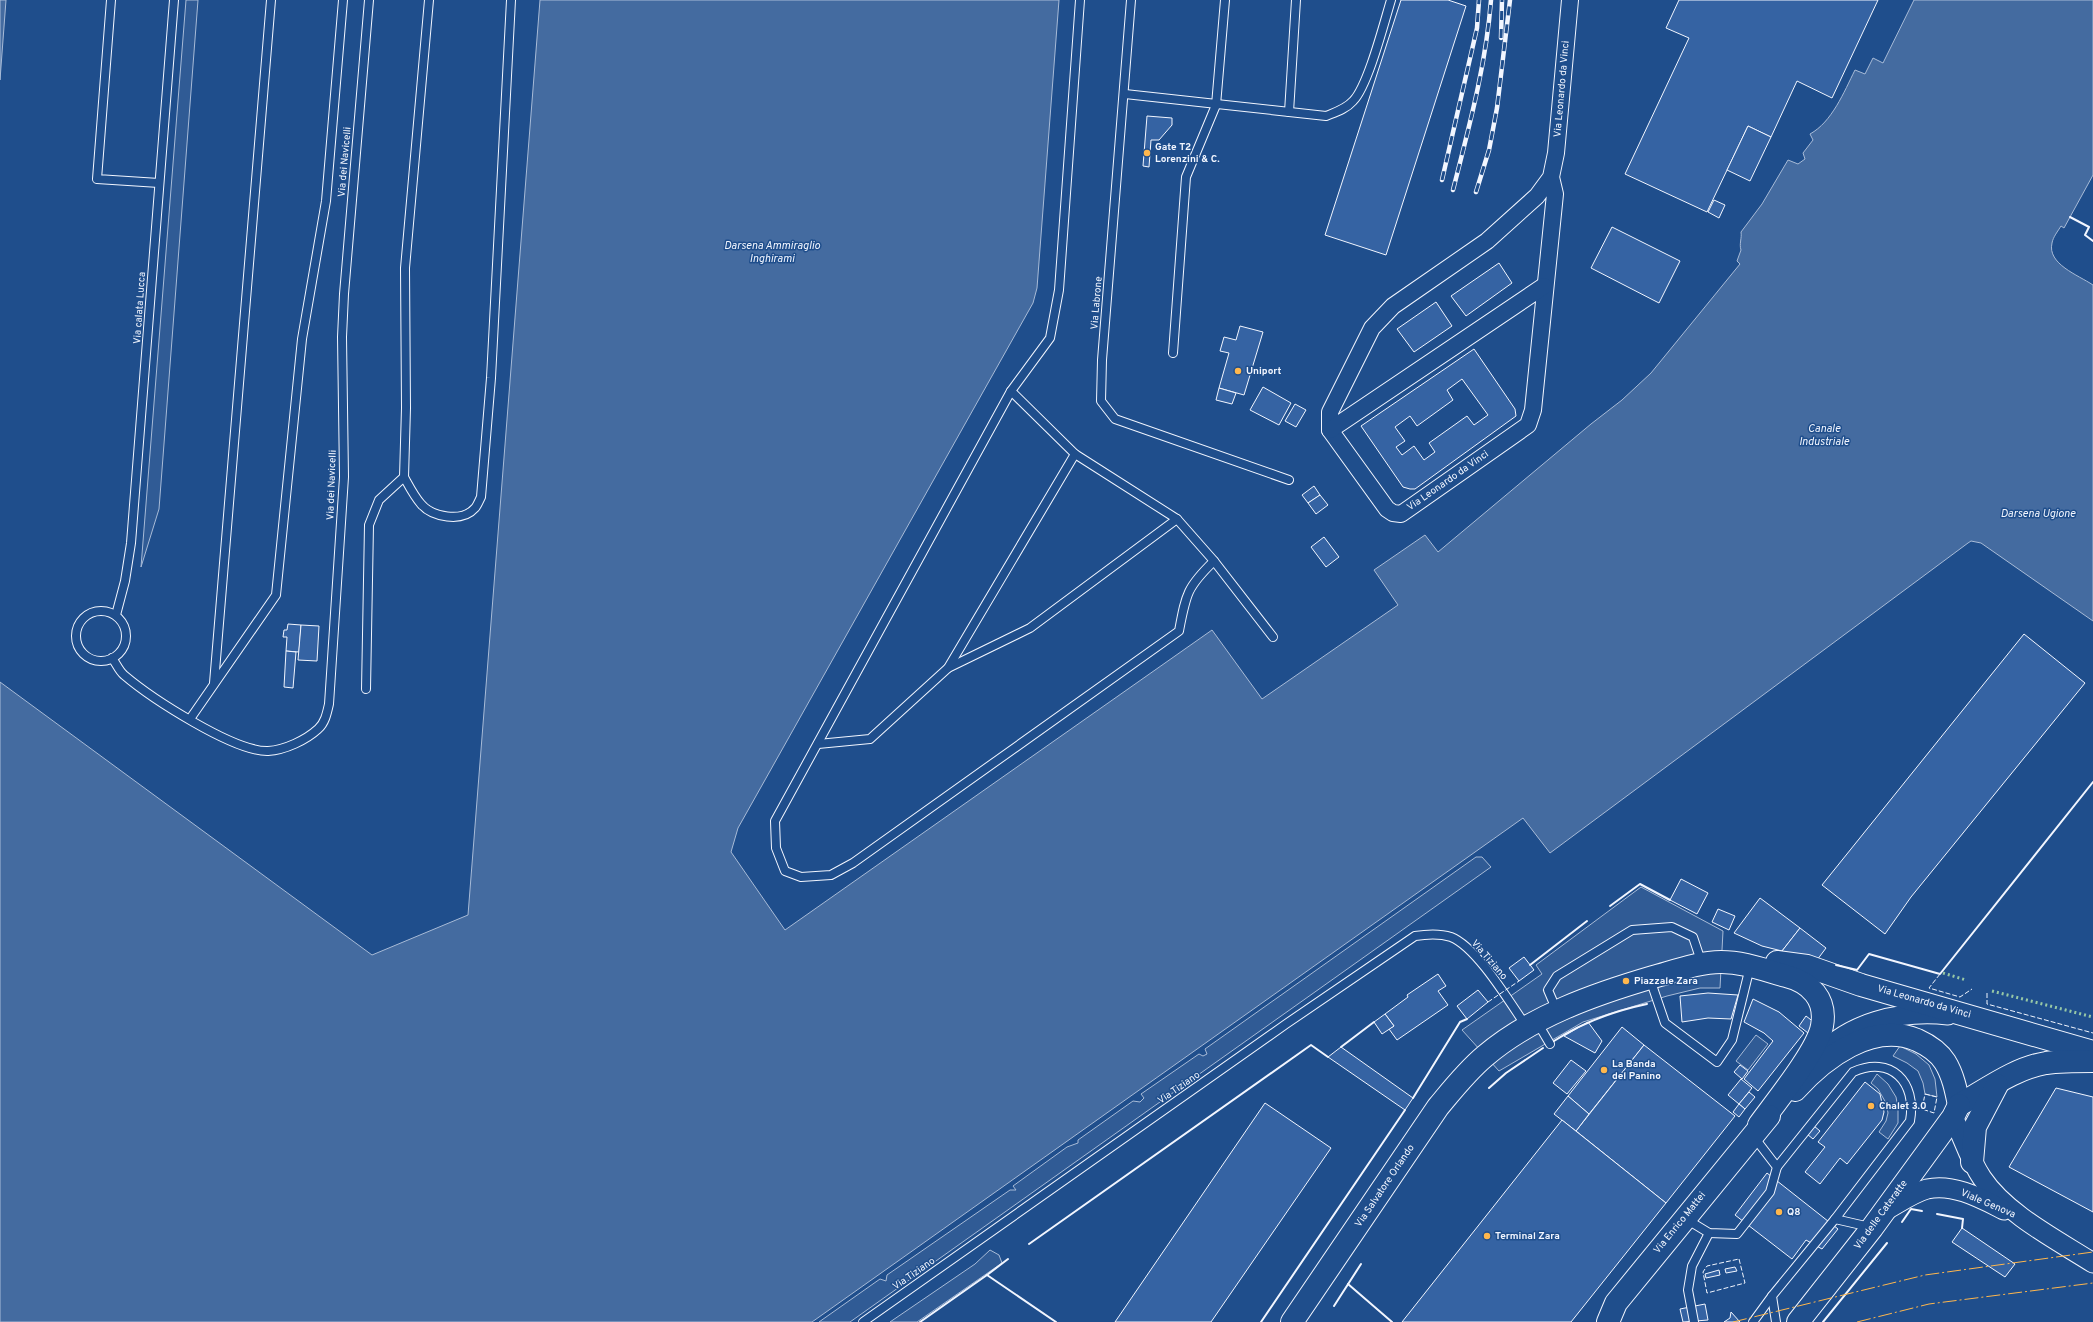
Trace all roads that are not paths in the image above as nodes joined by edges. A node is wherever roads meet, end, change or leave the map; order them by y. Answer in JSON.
{"nodes":[{"id":1,"x":111,"y":0,"type":"edge"},
{"id":2,"x":174,"y":0,"type":"edge"},
{"id":3,"x":271,"y":0,"type":"edge"},
{"id":4,"x":343,"y":0,"type":"edge"},
{"id":5,"x":369,"y":0,"type":"edge"},
{"id":6,"x":429,"y":0,"type":"edge"},
{"id":7,"x":511,"y":0,"type":"edge"},
{"id":8,"x":1080,"y":0,"type":"edge"},
{"id":9,"x":1131,"y":0,"type":"edge"},
{"id":10,"x":1225,"y":0,"type":"edge"},
{"id":11,"x":1296,"y":0,"type":"edge"},
{"id":12,"x":1391,"y":0,"type":"edge"},
{"id":13,"x":1570,"y":0,"type":"edge"},
{"id":14,"x":1125,"y":94,"type":"junction"},
{"id":15,"x":1216,"y":105,"type":"junction"},
{"id":16,"x":1289,"y":112,"type":"junction"},
{"id":17,"x":1551,"y":177,"type":"junction"},
{"id":18,"x":159,"y":183,"type":"junction"},
{"id":19,"x":1544,"y":286,"type":"junction"},
{"id":20,"x":1173,"y":353,"type":"dead end"},
{"id":21,"x":1011,"y":391,"type":"junction"},
{"id":22,"x":1330,"y":430,"type":"junction"},
{"id":23,"x":1075,"y":454,"type":"junction"},
{"id":24,"x":404,"y":477,"type":"junction"},
{"id":25,"x":1289,"y":480,"type":"dead end"},
{"id":26,"x":1177,"y":519,"type":"junction"},
{"id":27,"x":1214,"y":561,"type":"junction"},
{"id":28,"x":116,"y":615,"type":"junction"},
{"id":29,"x":1274,"y":637,"type":"dead end"},
{"id":30,"x":112,"y":658,"type":"junction"},
{"id":31,"x":948,"y":668,"type":"junction"},
{"id":32,"x":214,"y":684,"type":"junction"},
{"id":33,"x":366,"y":689,"type":"dead end"},
{"id":34,"x":190,"y":719,"type":"junction"},
{"id":35,"x":818,"y":744,"type":"junction"},
{"id":36,"x":1702,"y":965,"type":"junction"},
{"id":37,"x":1752,"y":965,"type":"junction"},
{"id":38,"x":1650,"y":978,"type":"junction"},
{"id":39,"x":1558,"y":1012,"type":"junction"},
{"id":40,"x":1979,"y":1018,"type":"junction"},
{"id":41,"x":1532,"y":1024,"type":"junction"},
{"id":42,"x":1550,"y":1044,"type":"dead end"},
{"id":43,"x":2093,"y":1052,"type":"edge"},
{"id":44,"x":2093,"y":1061,"type":"edge"},
{"id":45,"x":1801,"y":1083,"type":"junction"},
{"id":46,"x":1997,"y":1084,"type":"junction"},
{"id":47,"x":1956,"y":1111,"type":"junction"},
{"id":48,"x":1756,"y":1130,"type":"junction"},
{"id":49,"x":1972,"y":1162,"type":"junction"},
{"id":50,"x":1777,"y":1167,"type":"junction"},
{"id":51,"x":1684,"y":1218,"type":"junction"},
{"id":52,"x":1835,"y":1219,"type":"junction"},
{"id":53,"x":1877,"y":1220,"type":"junction"},
{"id":54,"x":2028,"y":1221,"type":"junction"},
{"id":55,"x":1709,"y":1233,"type":"junction"},
{"id":56,"x":2093,"y":1263,"type":"edge"},
{"id":57,"x":1772,"y":1296,"type":"junction"},
{"id":58,"x":1612,"y":1313,"type":"edge"},
{"id":59,"x":863,"y":1322,"type":"edge"},
{"id":60,"x":1292,"y":1322,"type":"edge"},
{"id":61,"x":1600,"y":1322,"type":"edge"},
{"id":62,"x":1694,"y":1322,"type":"edge"},
{"id":63,"x":1754,"y":1322,"type":"edge"},
{"id":64,"x":1776,"y":1322,"type":"edge"},
{"id":65,"x":1798,"y":1322,"type":"edge"}],
"edges":[{"from":1,"to":18,"type":"lane"},
{"from":2,"to":18,"type":"lane","name":"Via calata Lucca"},
{"from":3,"to":32,"type":"lane"},
{"from":4,"to":32,"type":"lane"},
{"from":5,"to":34,"type":"lane","name":"Via dei Navicelli"},
{"from":6,"to":24,"type":"lane"},
{"from":7,"to":24,"type":"lane"},
{"from":8,"to":21,"type":"lane"},
{"from":9,"to":14,"type":"lane","name":"Via Labrone"},
{"from":10,"to":15,"type":"lane"},
{"from":11,"to":16,"type":"lane"},
{"from":12,"to":16,"type":"lane"},
{"from":13,"to":17,"type":"street","name":"Via Leonardo da Vinci"},
{"from":14,"to":15,"type":"lane"},
{"from":14,"to":25,"type":"lane","name":"Via Labrone"},
{"from":15,"to":16,"type":"lane"},
{"from":15,"to":20,"type":"lane"},
{"from":17,"to":19,"type":"street","name":"Via Leonardo da Vinci"},
{"from":17,"to":22,"type":"street","name":"Via Leonardo da Vinci"},
{"from":18,"to":28,"type":"lane","name":"Via calata Lucca"},
{"from":19,"to":22,"type":"street"},
{"from":19,"to":22,"type":"street","name":"Via Leonardo da Vinci"},
{"from":21,"to":23,"type":"lane"},
{"from":21,"to":35,"type":"lane"},
{"from":23,"to":26,"type":"lane"},
{"from":23,"to":31,"type":"lane"},
{"from":24,"to":33,"type":"lane"},
{"from":26,"to":27,"type":"lane"},
{"from":26,"to":31,"type":"lane"},
{"from":27,"to":29,"type":"lane"},
{"from":27,"to":35,"type":"lane"},
{"from":28,"to":30,"type":"lane"},
{"from":28,"to":30,"type":"lane"},
{"from":30,"to":34,"type":"lane","name":"Via dei Navicelli"},
{"from":31,"to":35,"type":"lane"},
{"from":32,"to":34,"type":"lane"},
{"from":36,"to":37,"type":"main road"},
{"from":36,"to":38,"type":"main road"},
{"from":36,"to":39,"type":"lane"},
{"from":37,"to":38,"type":"lane"},
{"from":37,"to":40,"type":"main road","name":"Via Leonardo da Vinci"},
{"from":37,"to":48,"type":"main road","name":"Via Enrico Mattei"},
{"from":38,"to":39,"type":"main road"},
{"from":39,"to":41,"type":"main road"},
{"from":40,"to":43,"type":"main road","name":"Via Leonardo da Vinci"},
{"from":40,"to":45,"type":"street","name":"Via Enrico Mattei"},
{"from":41,"to":42,"type":"lane"},
{"from":41,"to":59,"type":"lane","name":"Via Tiziano"},
{"from":41,"to":60,"type":"main road","name":"Via Salvatore Orlando"},
{"from":44,"to":46,"type":"main road"},
{"from":45,"to":47,"type":"main road","name":"Via Enrico Mattei"},
{"from":45,"to":48,"type":"main road","name":"Via Enrico Mattei"},
{"from":46,"to":47,"type":"main road"},
{"from":46,"to":49,"type":"main road"},
{"from":47,"to":49,"type":"street","name":"Viale Genova"},
{"from":47,"to":53,"type":"main road","name":"Via delle Cateratte"},
{"from":48,"to":50,"type":"lane"},
{"from":48,"to":51,"type":"main road","name":"Via Enrico Mattei"},
{"from":49,"to":54,"type":"street","name":"Viale Genova"},
{"from":50,"to":52,"type":"lane"},
{"from":50,"to":55,"type":"lane"},
{"from":51,"to":55,"type":"lane"},
{"from":51,"to":58,"type":"main road","name":"Via Enrico Mattei"},
{"from":52,"to":53,"type":"lane"},
{"from":52,"to":57,"type":"lane"},
{"from":53,"to":54,"type":"street","name":"Viale Genova"},
{"from":53,"to":65,"type":"main road","name":"Via delle Cateratte"},
{"from":54,"to":56,"type":"street","name":"Viale Genova"},
{"from":55,"to":62,"type":"lane"},
{"from":57,"to":63,"type":"lane"},
{"from":57,"to":64,"type":"lane"},
{"from":58,"to":61,"type":"street","name":"Via Enrico Mattei"}]}
